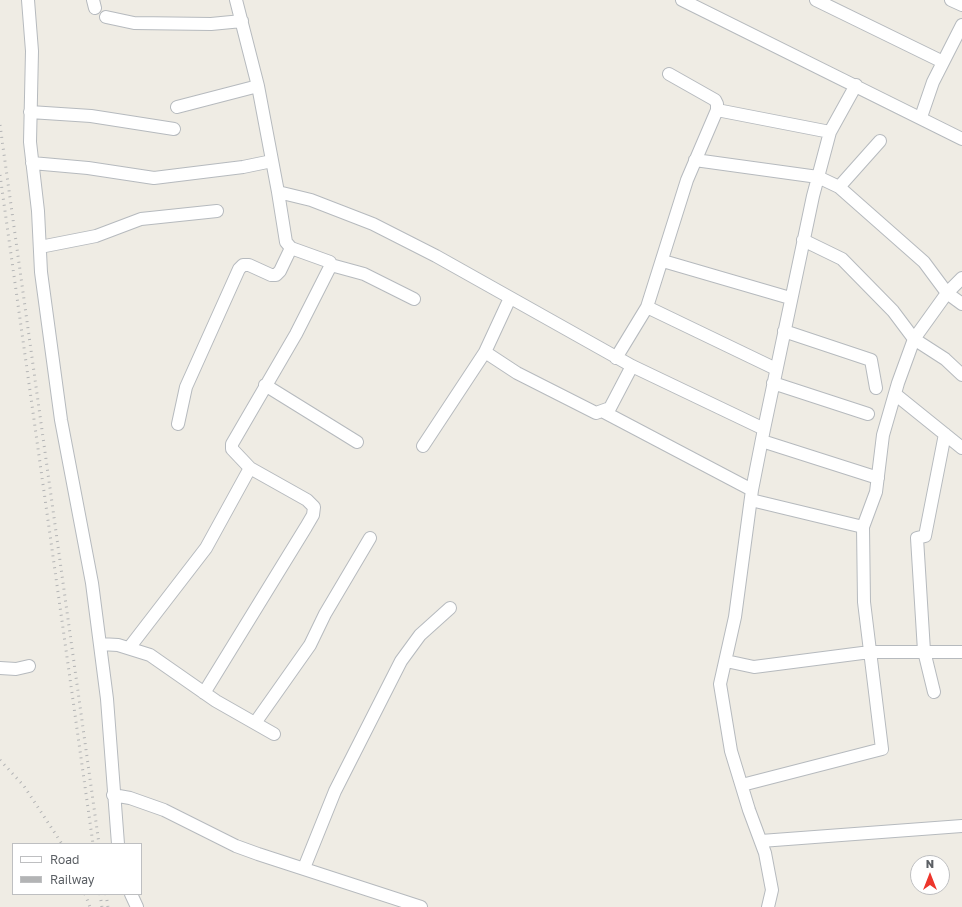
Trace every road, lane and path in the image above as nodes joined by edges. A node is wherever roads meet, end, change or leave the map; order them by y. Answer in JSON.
{"nodes":[{"id":1,"x":28,"y":0,"type":"edge"},
{"id":2,"x":236,"y":0,"type":"edge"},
{"id":3,"x":682,"y":0,"type":"edge"},
{"id":4,"x":816,"y":0,"type":"edge"},
{"id":5,"x":951,"y":0,"type":"edge"},
{"id":6,"x":962,"y":5,"type":"edge"},
{"id":7,"x":106,"y":17,"type":"dead end"},
{"id":8,"x":242,"y":21,"type":"junction"},
{"id":9,"x":962,"y":25,"type":"edge"},
{"id":10,"x":943,"y":62,"type":"junction"},
{"id":11,"x":669,"y":74,"type":"dead end"},
{"id":12,"x":856,"y":85,"type":"junction"},
{"id":13,"x":258,"y":86,"type":"junction"},
{"id":14,"x":177,"y":106,"type":"dead end"},
{"id":15,"x":717,"y":110,"type":"junction"},
{"id":16,"x":30,"y":112,"type":"junction"},
{"id":17,"x":921,"y":117,"type":"junction"},
{"id":18,"x":174,"y":129,"type":"dead end"},
{"id":19,"x":830,"y":132,"type":"junction"},
{"id":20,"x":962,"y":139,"type":"edge"},
{"id":21,"x":880,"y":141,"type":"dead end"},
{"id":22,"x":695,"y":160,"type":"junction"},
{"id":23,"x":272,"y":161,"type":"junction"},
{"id":24,"x":32,"y":163,"type":"junction"},
{"id":25,"x":818,"y":177,"type":"junction"},
{"id":26,"x":839,"y":187,"type":"junction"},
{"id":27,"x":278,"y":192,"type":"junction"},
{"id":28,"x":217,"y":211,"type":"dead end"},
{"id":29,"x":803,"y":240,"type":"junction"},
{"id":30,"x":40,"y":247,"type":"junction"},
{"id":31,"x":291,"y":248,"type":"junction"},
{"id":32,"x":663,"y":262,"type":"junction"},
{"id":33,"x":331,"y":265,"type":"junction"},
{"id":34,"x":962,"y":278,"type":"edge"},
{"id":35,"x":947,"y":293,"type":"junction"},
{"id":36,"x":510,"y":298,"type":"junction"},
{"id":37,"x":790,"y":298,"type":"junction"},
{"id":38,"x":414,"y":299,"type":"dead end"},
{"id":39,"x":962,"y":304,"type":"edge"},
{"id":40,"x":647,"y":307,"type":"junction"},
{"id":41,"x":784,"y":331,"type":"junction"},
{"id":42,"x":914,"y":339,"type":"junction"},
{"id":43,"x":485,"y":352,"type":"junction"},
{"id":44,"x":616,"y":358,"type":"junction"},
{"id":45,"x":632,"y":366,"type":"junction"},
{"id":46,"x":776,"y":369,"type":"junction"},
{"id":47,"x":962,"y":375,"type":"edge"},
{"id":48,"x":773,"y":383,"type":"junction"},
{"id":49,"x":265,"y":385,"type":"junction"},
{"id":50,"x":876,"y":388,"type":"dead end"},
{"id":51,"x":895,"y":394,"type":"junction"},
{"id":52,"x":602,"y":411,"type":"junction"},
{"id":53,"x":868,"y":414,"type":"dead end"},
{"id":54,"x":178,"y":424,"type":"dead end"},
{"id":55,"x":945,"y":434,"type":"junction"},
{"id":56,"x":763,"y":435,"type":"junction"},
{"id":57,"x":357,"y":442,"type":"dead end"},
{"id":58,"x":423,"y":446,"type":"dead end"},
{"id":59,"x":962,"y":448,"type":"edge"},
{"id":60,"x":250,"y":468,"type":"junction"},
{"id":61,"x":878,"y":478,"type":"junction"},
{"id":62,"x":752,"y":495,"type":"junction"},
{"id":63,"x":863,"y":527,"type":"junction"},
{"id":64,"x":370,"y":538,"type":"dead end"},
{"id":65,"x":450,"y":608,"type":"dead end"},
{"id":66,"x":100,"y":644,"type":"junction"},
{"id":67,"x":129,"y":648,"type":"junction"},
{"id":68,"x":924,"y":651,"type":"junction"},
{"id":69,"x":870,"y":652,"type":"junction"},
{"id":70,"x":962,"y":652,"type":"edge"},
{"id":71,"x":726,"y":661,"type":"junction"},
{"id":72,"x":29,"y":666,"type":"dead end"},
{"id":73,"x":0,"y":668,"type":"edge"},
{"id":74,"x":204,"y":692,"type":"junction"},
{"id":75,"x":934,"y":692,"type":"dead end"},
{"id":76,"x":255,"y":723,"type":"junction"},
{"id":77,"x":274,"y":734,"type":"dead end"},
{"id":78,"x":742,"y":785,"type":"junction"},
{"id":79,"x":113,"y":795,"type":"junction"},
{"id":80,"x":962,"y":826,"type":"edge"},
{"id":81,"x":761,"y":841,"type":"junction"},
{"id":82,"x":118,"y":843,"type":"edge"},
{"id":83,"x":304,"y":868,"type":"junction"},
{"id":84,"x":131,"y":895,"type":"edge"},
{"id":85,"x":137,"y":907,"type":"edge"},
{"id":86,"x":421,"y":907,"type":"edge"},
{"id":87,"x":768,"y":907,"type":"edge"}],
"edges":[{"from":1,"to":16,"type":"street"},
{"from":2,"to":8,"type":"street"},
{"from":3,"to":12,"type":"street"},
{"from":4,"to":10,"type":"street"},
{"from":5,"to":6,"type":"street"},
{"from":7,"to":8,"type":"street"},
{"from":8,"to":13,"type":"street"},
{"from":9,"to":10,"type":"street"},
{"from":10,"to":17,"type":"street"},
{"from":11,"to":15,"type":"street"},
{"from":12,"to":17,"type":"street"},
{"from":12,"to":19,"type":"street"},
{"from":13,"to":14,"type":"street"},
{"from":13,"to":23,"type":"street"},
{"from":15,"to":19,"type":"street"},
{"from":15,"to":22,"type":"street"},
{"from":16,"to":18,"type":"street"},
{"from":16,"to":24,"type":"street"},
{"from":17,"to":20,"type":"street"},
{"from":19,"to":25,"type":"street"},
{"from":21,"to":26,"type":"street"},
{"from":22,"to":25,"type":"street"},
{"from":22,"to":32,"type":"street"},
{"from":23,"to":24,"type":"street"},
{"from":23,"to":27,"type":"street"},
{"from":24,"to":30,"type":"street"},
{"from":25,"to":26,"type":"street"},
{"from":25,"to":29,"type":"street"},
{"from":26,"to":35,"type":"street"},
{"from":27,"to":31,"type":"street"},
{"from":27,"to":36,"type":"street"},
{"from":28,"to":30,"type":"street"},
{"from":29,"to":37,"type":"street"},
{"from":29,"to":42,"type":"street"},
{"from":30,"to":66,"type":"street"},
{"from":31,"to":33,"type":"street"},
{"from":31,"to":54,"type":"street"},
{"from":32,"to":37,"type":"street"},
{"from":32,"to":40,"type":"street"},
{"from":33,"to":38,"type":"street"},
{"from":33,"to":49,"type":"street"},
{"from":34,"to":35,"type":"street"},
{"from":35,"to":39,"type":"street"},
{"from":35,"to":42,"type":"street"},
{"from":36,"to":43,"type":"street"},
{"from":36,"to":44,"type":"street"},
{"from":37,"to":41,"type":"street"},
{"from":40,"to":44,"type":"street"},
{"from":40,"to":46,"type":"street"},
{"from":41,"to":46,"type":"street"},
{"from":41,"to":50,"type":"street"},
{"from":42,"to":47,"type":"street"},
{"from":42,"to":51,"type":"street"},
{"from":43,"to":52,"type":"street"},
{"from":43,"to":58,"type":"street"},
{"from":44,"to":45,"type":"street"},
{"from":45,"to":52,"type":"street"},
{"from":45,"to":56,"type":"street"},
{"from":46,"to":48,"type":"street"},
{"from":48,"to":53,"type":"street"},
{"from":48,"to":56,"type":"street"},
{"from":49,"to":57,"type":"street"},
{"from":49,"to":60,"type":"street"},
{"from":51,"to":55,"type":"street"},
{"from":51,"to":61,"type":"street"},
{"from":52,"to":62,"type":"street"},
{"from":55,"to":59,"type":"street"},
{"from":55,"to":68,"type":"street"},
{"from":56,"to":61,"type":"street"},
{"from":56,"to":62,"type":"street"},
{"from":60,"to":67,"type":"street"},
{"from":60,"to":74,"type":"street"},
{"from":61,"to":63,"type":"street"},
{"from":62,"to":63,"type":"street"},
{"from":62,"to":71,"type":"street"},
{"from":63,"to":69,"type":"street"},
{"from":64,"to":76,"type":"street"},
{"from":65,"to":83,"type":"street"},
{"from":66,"to":67,"type":"street"},
{"from":66,"to":79,"type":"street"},
{"from":67,"to":74,"type":"street"},
{"from":68,"to":69,"type":"street"},
{"from":68,"to":70,"type":"street"},
{"from":68,"to":75,"type":"street"},
{"from":69,"to":71,"type":"street"},
{"from":69,"to":78,"type":"street"},
{"from":71,"to":78,"type":"street"},
{"from":72,"to":73,"type":"street"},
{"from":74,"to":76,"type":"street"},
{"from":76,"to":77,"type":"street"},
{"from":78,"to":81,"type":"street"},
{"from":79,"to":82,"type":"street"},
{"from":79,"to":83,"type":"street"},
{"from":80,"to":81,"type":"street"},
{"from":81,"to":87,"type":"street"},
{"from":83,"to":86,"type":"street"},
{"from":84,"to":85,"type":"street"}]}
